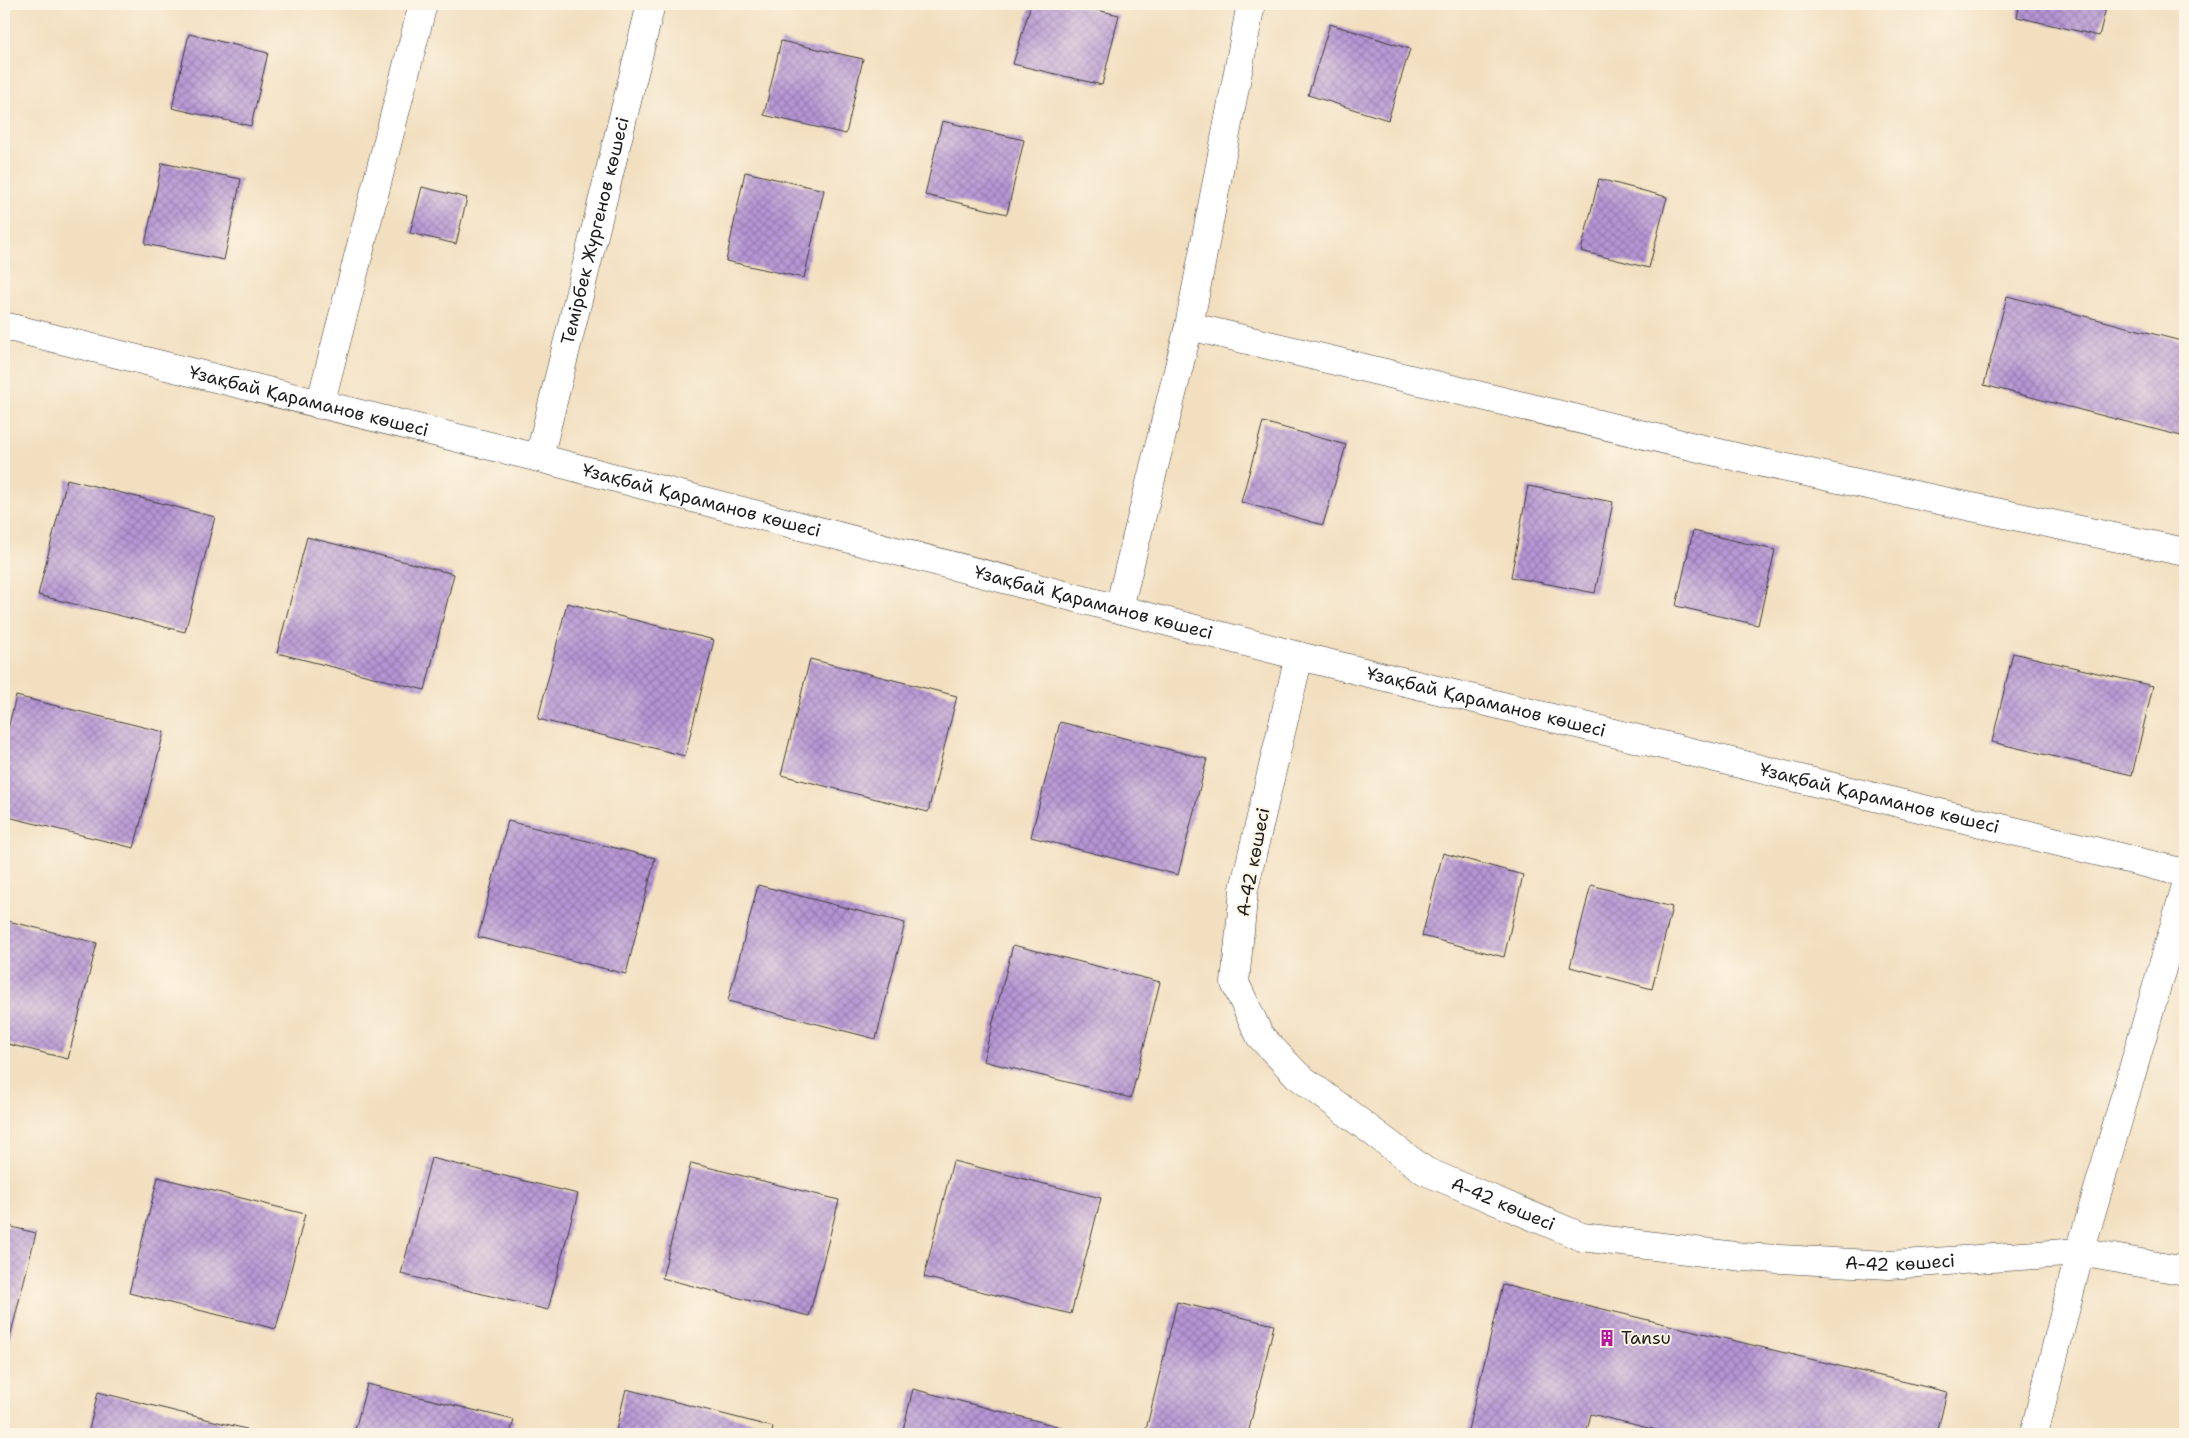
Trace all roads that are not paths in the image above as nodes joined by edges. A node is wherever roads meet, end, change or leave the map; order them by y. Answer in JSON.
{"nodes":[{"id":1,"x":422,"y":4,"type":"edge"},
{"id":2,"x":651,"y":4,"type":"edge"},
{"id":3,"x":1251,"y":4,"type":"edge"},
{"id":4,"x":4,"y":326,"type":"edge"},
{"id":5,"x":1189,"y":326,"type":"junction"},
{"id":6,"x":320,"y":405,"type":"junction"},
{"id":7,"x":539,"y":458,"type":"junction"},
{"id":8,"x":2185,"y":552,"type":"edge"},
{"id":9,"x":1119,"y":608,"type":"junction"},
{"id":10,"x":1299,"y":656,"type":"junction"},
{"id":11,"x":2185,"y":873,"type":"edge"},
{"id":12,"x":2185,"y":889,"type":"edge"},
{"id":13,"x":2080,"y":1252,"type":"junction"},
{"id":14,"x":2185,"y":1271,"type":"edge"},
{"id":15,"x":2034,"y":1434,"type":"edge"}],
"edges":[{"from":1,"to":6,"type":"street"},
{"from":2,"to":7,"type":"street","name":"Темірбек Жүргенов көшесі"},
{"from":3,"to":5,"type":"street"},
{"from":4,"to":6,"type":"street","name":"Ұзақбай Қараманов көшесі"},
{"from":5,"to":8,"type":"street"},
{"from":5,"to":9,"type":"street"},
{"from":6,"to":7,"type":"street","name":"Ұзақбай Қараманов көшесі"},
{"from":7,"to":9,"type":"street","name":"Ұзақбай Қараманов көшесі"},
{"from":9,"to":10,"type":"street","name":"Ұзақбай Қараманов көшесі"},
{"from":10,"to":11,"type":"street","name":"Ұзақбай Қараманов көшесі"},
{"from":10,"to":13,"type":"street","name":"А-42 көшесі"},
{"from":12,"to":13,"type":"street"},
{"from":13,"to":14,"type":"street","name":"А-42 көшесі"},
{"from":13,"to":15,"type":"street"}]}
